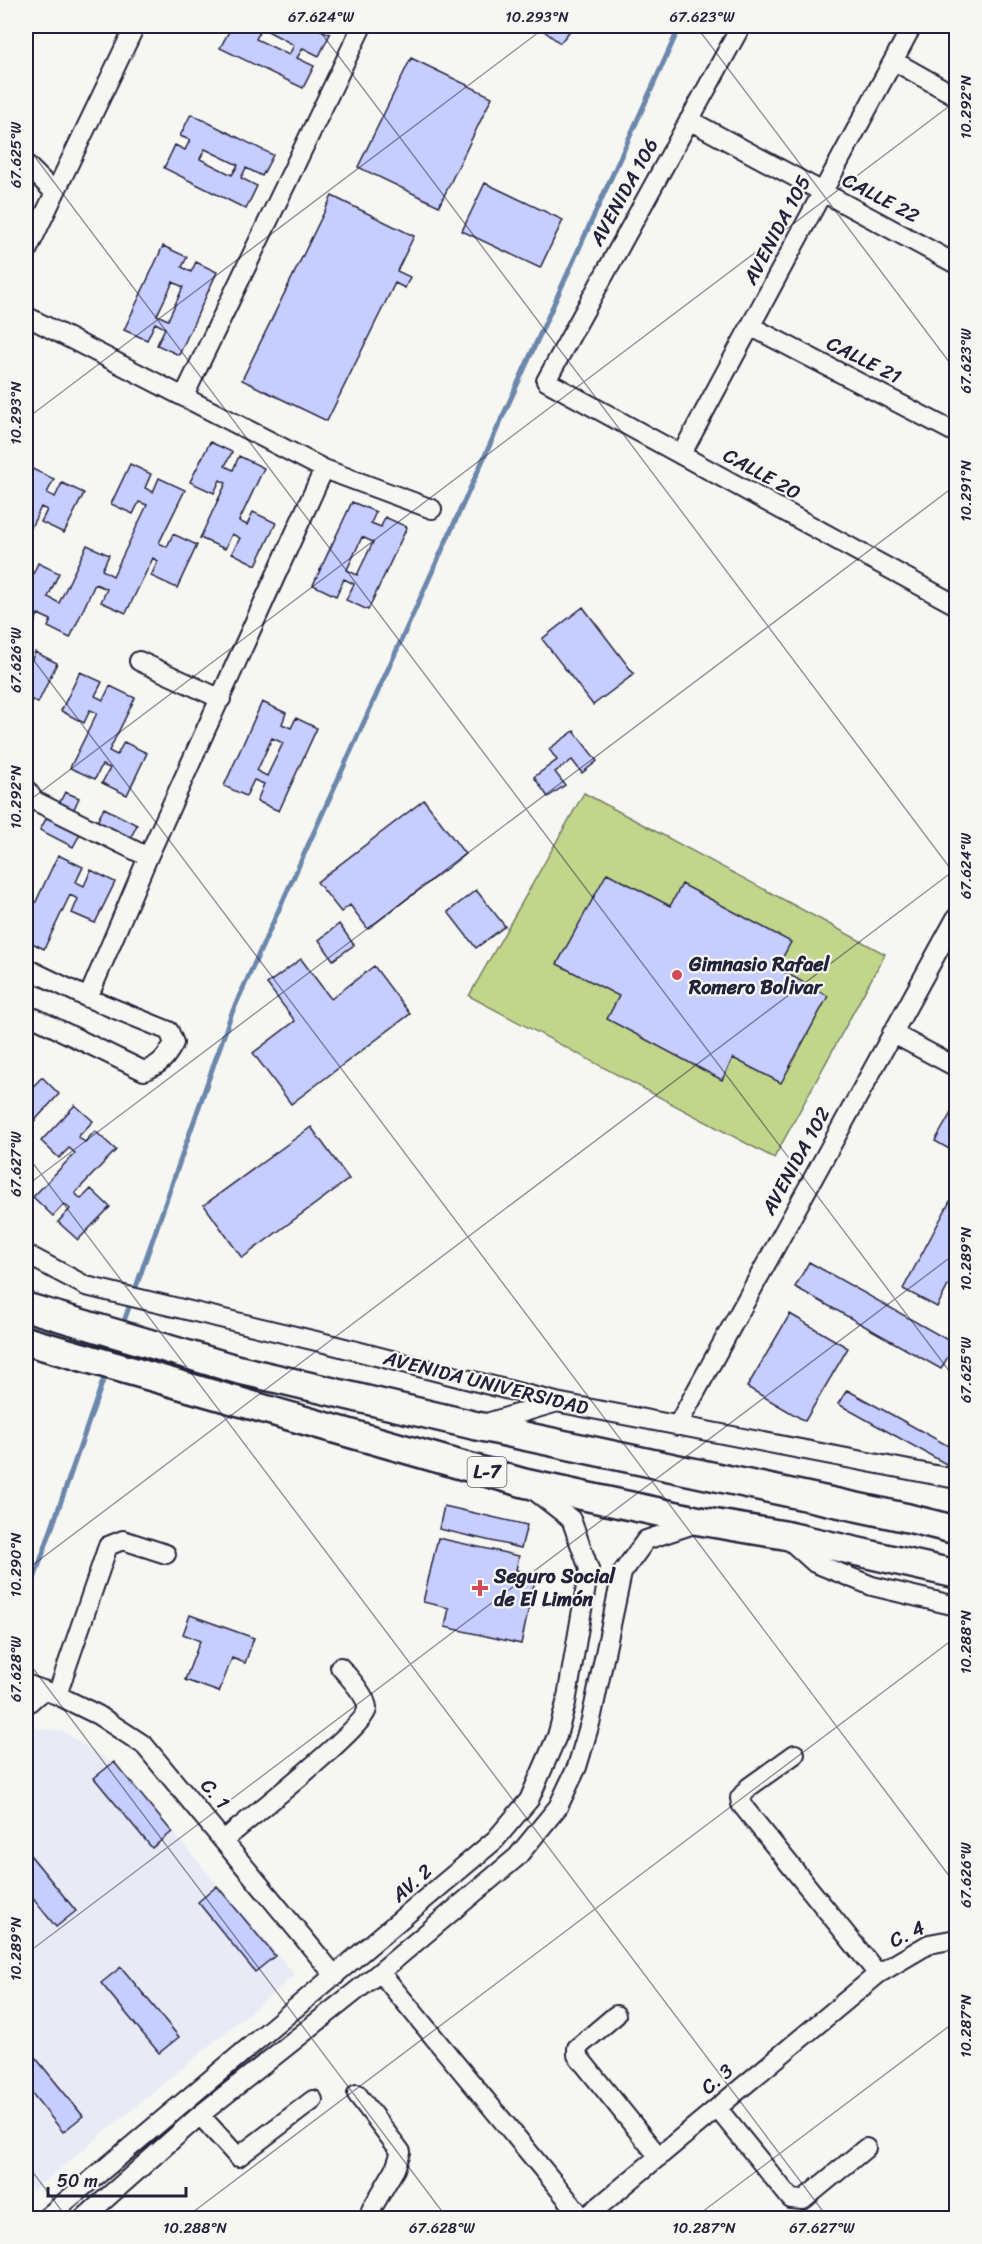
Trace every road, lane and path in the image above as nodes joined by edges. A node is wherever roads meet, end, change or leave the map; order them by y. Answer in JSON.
{"nodes":[{"id":1,"x":135,"y":26,"type":"edge"},
{"id":2,"x":362,"y":26,"type":"edge"},
{"id":3,"x":741,"y":26,"type":"edge"},
{"id":4,"x":912,"y":26,"type":"edge"},
{"id":5,"x":894,"y":61,"type":"junction"},
{"id":6,"x":957,"y":96,"type":"edge"},
{"id":7,"x":689,"y":120,"type":"junction"},
{"id":8,"x":26,"y":164,"type":"edge"},
{"id":9,"x":823,"y":192,"type":"junction"},
{"id":10,"x":55,"y":193,"type":"junction"},
{"id":11,"x":26,"y":253,"type":"edge"},
{"id":12,"x":957,"y":264,"type":"edge"},
{"id":13,"x":26,"y":316,"type":"edge"},
{"id":14,"x":750,"y":326,"type":"junction"},
{"id":15,"x":546,"y":381,"type":"joint"},
{"id":16,"x":184,"y":396,"type":"junction"},
{"id":17,"x":957,"y":433,"type":"edge"},
{"id":18,"x":681,"y":455,"type":"junction"},
{"id":19,"x":324,"y":469,"type":"junction"},
{"id":20,"x":432,"y":509,"type":"dead end"},
{"id":21,"x":957,"y":605,"type":"edge"},
{"id":22,"x":139,"y":661,"type":"dead end"},
{"id":23,"x":221,"y":699,"type":"junction"},
{"id":24,"x":26,"y":789,"type":"edge"},
{"id":25,"x":148,"y":857,"type":"junction"},
{"id":26,"x":957,"y":918,"type":"edge"},
{"id":27,"x":26,"y":968,"type":"edge"},
{"id":28,"x":88,"y":998,"type":"junction"},
{"id":29,"x":35,"y":1018,"type":"dead end"},
{"id":30,"x":892,"y":1033,"type":"junction"},
{"id":31,"x":957,"y":1067,"type":"edge"},
{"id":32,"x":26,"y":1254,"type":"edge"},
{"id":33,"x":26,"y":1307,"type":"edge"},
{"id":34,"x":26,"y":1341,"type":"edge"},
{"id":35,"x":556,"y":1402,"type":"junction"},
{"id":36,"x":477,"y":1426,"type":"junction"},
{"id":37,"x":677,"y":1426,"type":"junction"},
{"id":38,"x":957,"y":1479,"type":"edge"},
{"id":39,"x":525,"y":1483,"type":"junction"},
{"id":40,"x":700,"y":1521,"type":"junction"},
{"id":41,"x":957,"y":1530,"type":"edge"},
{"id":42,"x":784,"y":1535,"type":"junction"},
{"id":43,"x":166,"y":1554,"type":"dead end"},
{"id":44,"x":957,"y":1574,"type":"edge"},
{"id":45,"x":957,"y":1606,"type":"edge"},
{"id":46,"x":340,"y":1667,"type":"dead end"},
{"id":47,"x":26,"y":1684,"type":"edge"},
{"id":48,"x":50,"y":1693,"type":"junction"},
{"id":49,"x":26,"y":1705,"type":"edge"},
{"id":50,"x":795,"y":1754,"type":"dead end"},
{"id":51,"x":224,"y":1840,"type":"junction"},
{"id":52,"x":957,"y":1940,"type":"edge"},
{"id":53,"x":380,"y":1972,"type":"junction"},
{"id":54,"x":878,"y":1974,"type":"junction"},
{"id":55,"x":335,"y":1976,"type":"junction"},
{"id":56,"x":616,"y":2015,"type":"dead end"},
{"id":57,"x":357,"y":2094,"type":"dead end"},
{"id":58,"x":314,"y":2100,"type":"dead end"},
{"id":59,"x":717,"y":2108,"type":"junction"},
{"id":60,"x":200,"y":2115,"type":"junction"},
{"id":61,"x":866,"y":2148,"type":"dead end"},
{"id":62,"x":659,"y":2157,"type":"junction"},
{"id":63,"x":58,"y":2215,"type":"edge"},
{"id":64,"x":84,"y":2218,"type":"edge"},
{"id":65,"x":372,"y":2218,"type":"edge"},
{"id":66,"x":584,"y":2218,"type":"edge"}],
"edges":[{"from":1,"to":10,"type":"street"},
{"from":2,"to":16,"type":"street"},
{"from":3,"to":7,"type":"street","name":"AVENIDA 106"},
{"from":4,"to":5,"type":"street","name":"AVENIDA 105"},
{"from":5,"to":6,"type":"street"},
{"from":5,"to":9,"type":"street","name":"AVENIDA 105"},
{"from":7,"to":9,"type":"street","name":"CALLE 22"},
{"from":7,"to":15,"type":"street","name":"AVENIDA 106"},
{"from":8,"to":10,"type":"street"},
{"from":9,"to":12,"type":"street","name":"CALLE 22"},
{"from":9,"to":14,"type":"street","name":"AVENIDA 105"},
{"from":10,"to":11,"type":"street"},
{"from":13,"to":16,"type":"street"},
{"from":14,"to":17,"type":"street","name":"CALLE 21"},
{"from":14,"to":18,"type":"street","name":"AVENIDA 105"},
{"from":15,"to":18,"type":"street","name":"CALLE 20"},
{"from":16,"to":19,"type":"street"},
{"from":18,"to":21,"type":"street","name":"CALLE 20"},
{"from":19,"to":20,"type":"street"},
{"from":19,"to":23,"type":"street"},
{"from":22,"to":23,"type":"street"},
{"from":23,"to":25,"type":"street"},
{"from":24,"to":25,"type":"street"},
{"from":25,"to":28,"type":"street"},
{"from":26,"to":30,"type":"street","name":"AVENIDA 102"},
{"from":27,"to":28,"type":"street"},
{"from":28,"to":29,"type":"street"},
{"from":30,"to":31,"type":"street"},
{"from":30,"to":37,"type":"street","name":"AVENIDA 102"},
{"from":32,"to":35,"type":"street","name":"AVENIDA UNIVERSIDAD"},
{"from":33,"to":36,"type":"main road","name":"AVENIDA UNIVERSIDAD","number":"L-7"},
{"from":34,"to":39,"type":"main road","number":"L-7"},
{"from":35,"to":36,"type":"street"},
{"from":35,"to":37,"type":"street","name":"AVENIDA UNIVERSIDAD"},
{"from":36,"to":41,"type":"main road","name":"AVENIDA UNIVERSIDAD","number":"L-7"},
{"from":37,"to":38,"type":"street","name":"AVENIDA UNIVERSIDAD"},
{"from":39,"to":40,"type":"main road","number":"L-7"},
{"from":39,"to":55,"type":"street","name":"AV. 2"},
{"from":40,"to":42,"type":"main road","number":"L-7"},
{"from":40,"to":53,"type":"street"},
{"from":42,"to":44,"type":"main road","number":"L-7"},
{"from":42,"to":45,"type":"street"},
{"from":43,"to":48,"type":"street"},
{"from":46,"to":51,"type":"street"},
{"from":47,"to":48,"type":"street","name":"C. 1"},
{"from":48,"to":49,"type":"street"},
{"from":48,"to":51,"type":"street","name":"C. 1"},
{"from":50,"to":54,"type":"street"},
{"from":51,"to":55,"type":"street","name":"C. 1"},
{"from":52,"to":54,"type":"street","name":"C. 4"},
{"from":53,"to":60,"type":"street"},
{"from":53,"to":66,"type":"street"},
{"from":54,"to":59,"type":"street","name":"C. 3"},
{"from":55,"to":63,"type":"street","name":"AV. 2"},
{"from":56,"to":62,"type":"street"},
{"from":57,"to":65,"type":"street"},
{"from":58,"to":60,"type":"street"},
{"from":59,"to":61,"type":"street"},
{"from":59,"to":62,"type":"street","name":"C. 3"},
{"from":60,"to":64,"type":"street"},
{"from":62,"to":66,"type":"street","name":"C. 3"}]}
